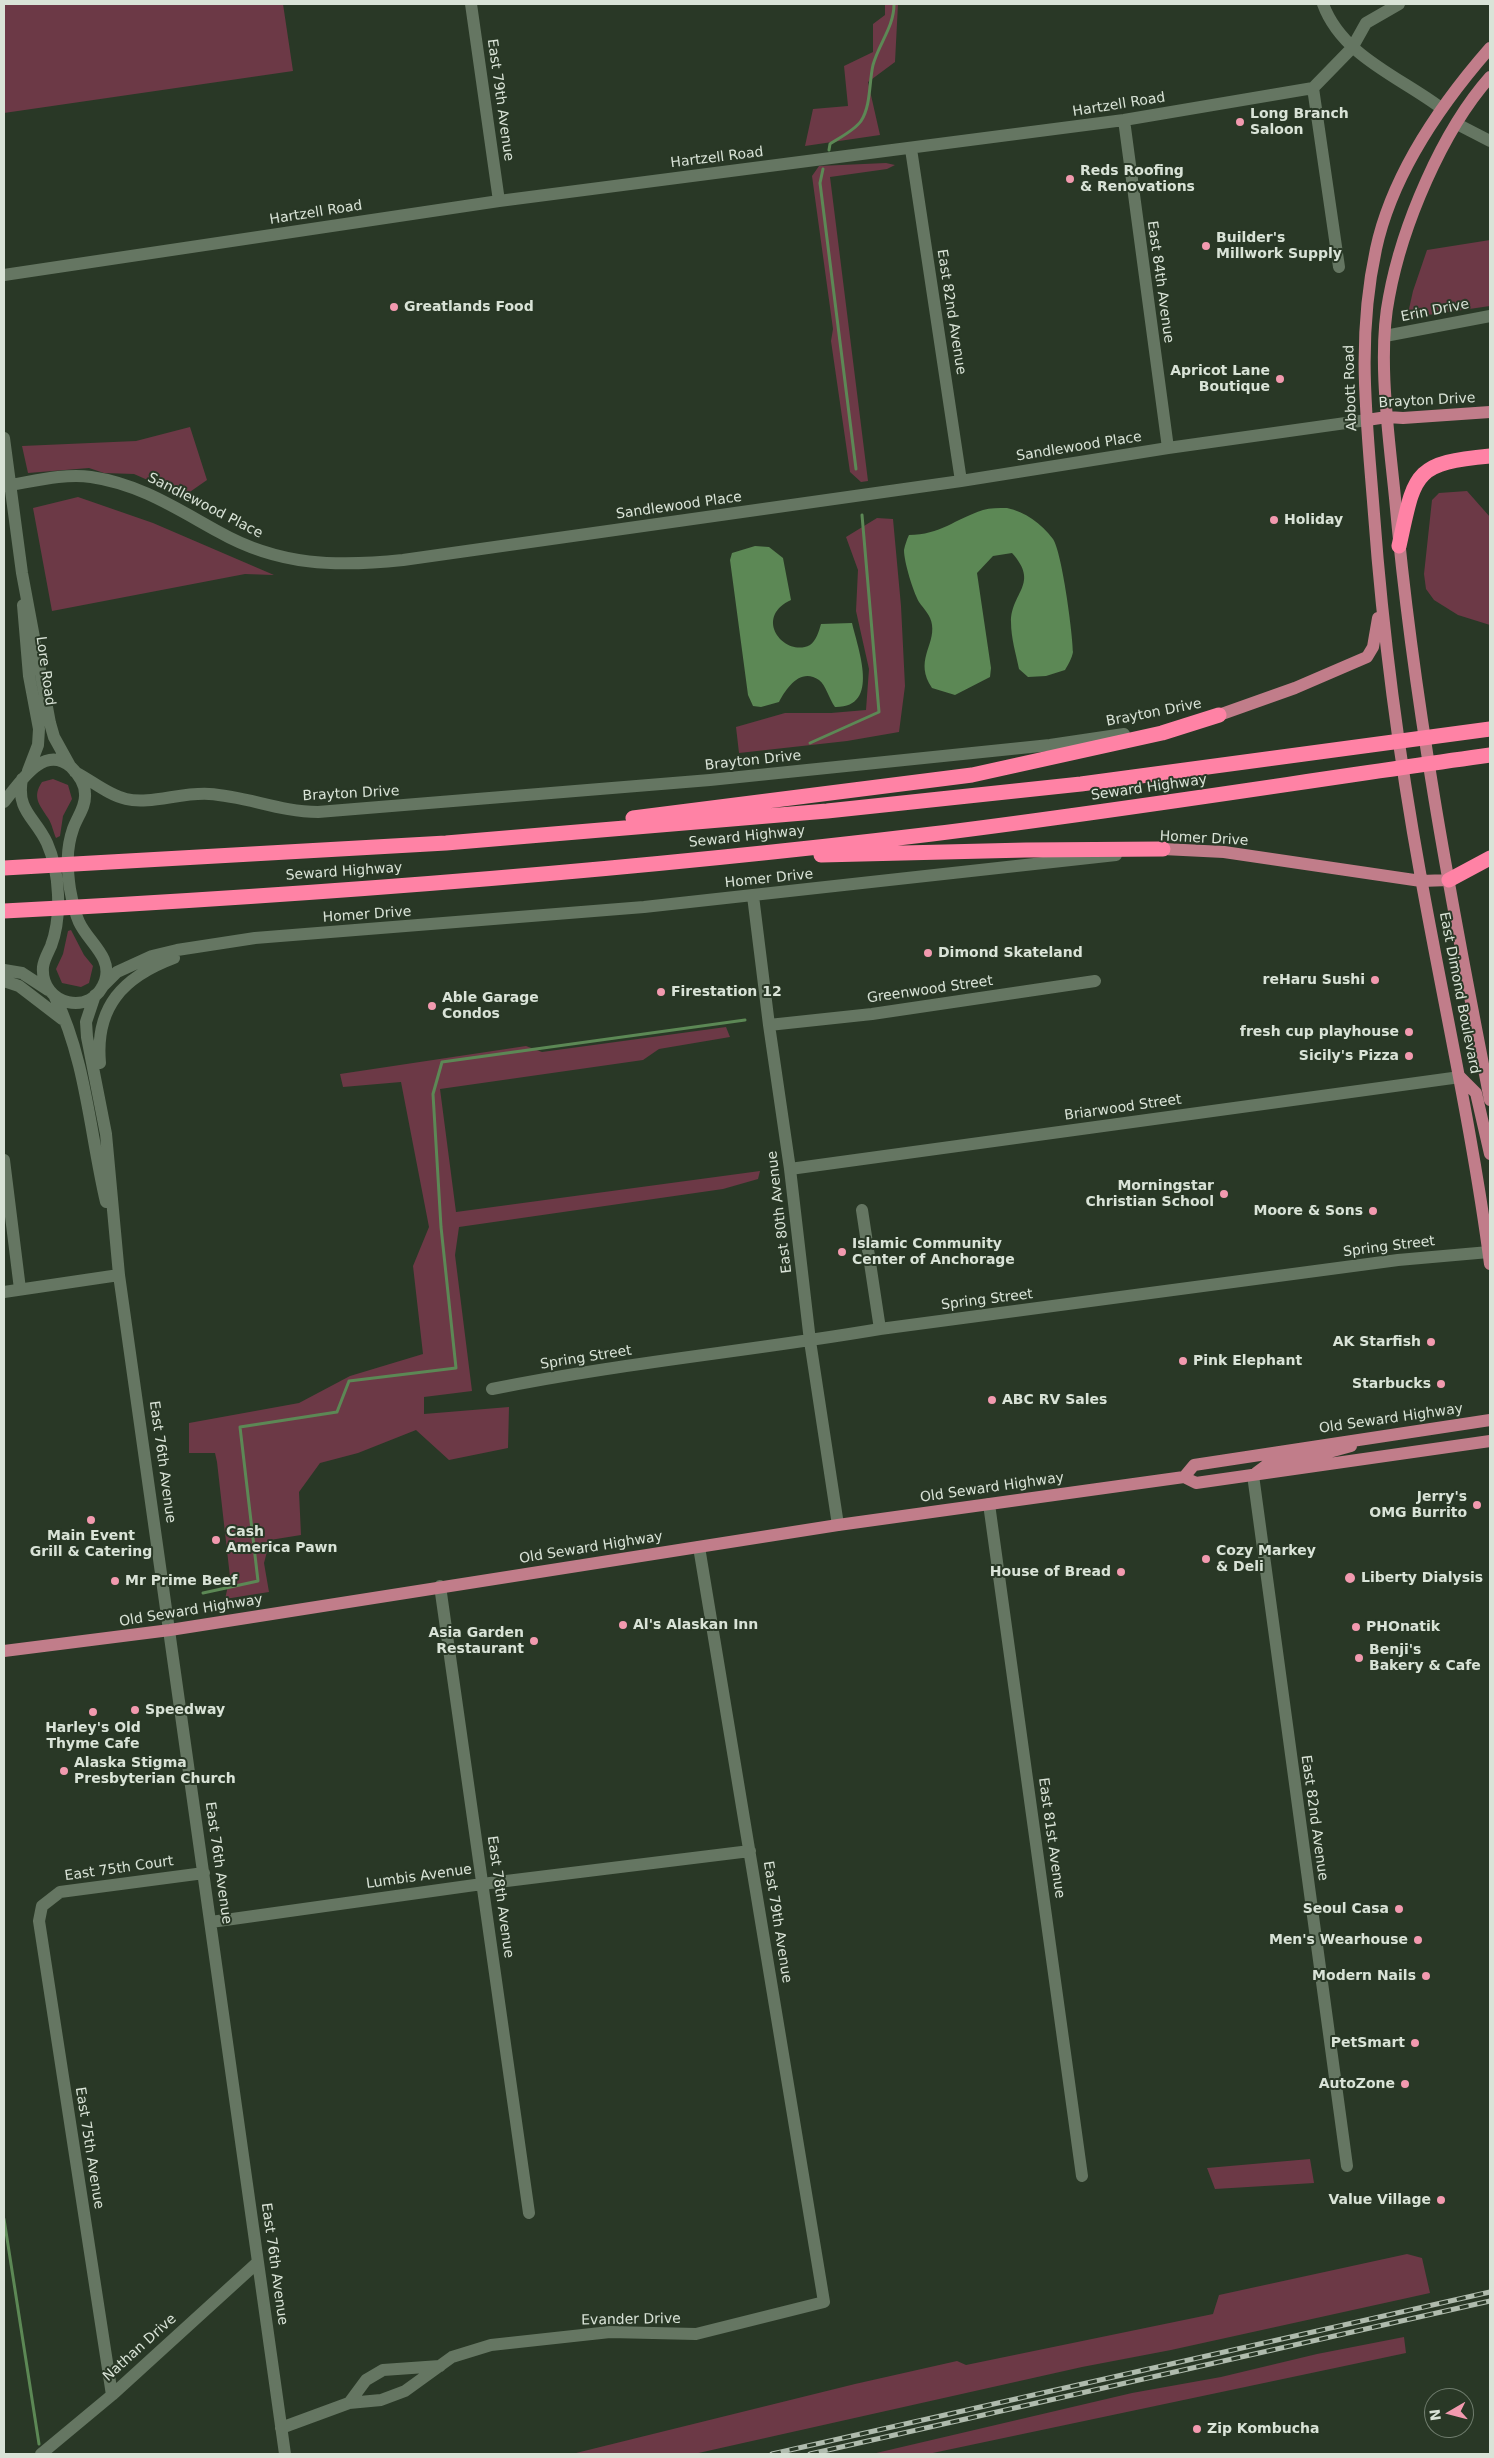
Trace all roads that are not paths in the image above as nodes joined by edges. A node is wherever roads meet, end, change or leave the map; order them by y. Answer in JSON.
{"nodes":[{"id":1,"x":471,"y":4,"type":"edge"},
{"id":2,"x":1323,"y":4,"type":"edge"},
{"id":3,"x":1399,"y":4,"type":"edge"},
{"id":4,"x":1352,"y":48,"type":"junction"},
{"id":5,"x":1490,"y":48,"type":"edge"},
{"id":6,"x":1490,"y":77,"type":"edge"},
{"id":7,"x":1313,"y":88,"type":"junction"},
{"id":8,"x":1441,"y":108,"type":"junction"},
{"id":9,"x":1124,"y":120,"type":"junction"},
{"id":10,"x":1457,"y":124,"type":"junction"},
{"id":11,"x":1490,"y":140,"type":"edge"},
{"id":12,"x":911,"y":149,"type":"junction"},
{"id":13,"x":499,"y":200,"type":"junction"},
{"id":14,"x":1339,"y":267,"type":"dead end"},
{"id":15,"x":4,"y":275,"type":"edge"},
{"id":16,"x":1490,"y":316,"type":"edge"},
{"id":17,"x":1385,"y":336,"type":"junction"},
{"id":18,"x":1490,"y":412,"type":"edge"},
{"id":19,"x":1387,"y":417,"type":"junction"},
{"id":20,"x":1367,"y":420,"type":"junction"},
{"id":21,"x":4,"y":438,"type":"edge"},
{"id":22,"x":1168,"y":448,"type":"junction"},
{"id":23,"x":1490,"y":456,"type":"edge"},
{"id":24,"x":961,"y":481,"type":"junction"},
{"id":25,"x":7,"y":485,"type":"edge"},
{"id":26,"x":1399,"y":546,"type":"junction"},
{"id":27,"x":22,"y":573,"type":"junction"},
{"id":28,"x":1381,"y":596,"type":"junction"},
{"id":29,"x":1219,"y":715,"type":"junction"},
{"id":30,"x":1490,"y":720,"type":"edge"},
{"id":31,"x":1490,"y":729,"type":"edge"},
{"id":32,"x":1453,"y":730,"type":"junction"},
{"id":33,"x":1490,"y":756,"type":"edge"},
{"id":34,"x":1402,"y":758,"type":"joint"},
{"id":35,"x":73,"y":769,"type":"junction"},
{"id":36,"x":25,"y":775,"type":"junction"},
{"id":37,"x":4,"y":802,"type":"edge"},
{"id":38,"x":446,"y":843,"type":"junction"},
{"id":39,"x":1163,"y":849,"type":"junction"},
{"id":40,"x":705,"y":858,"type":"junction"},
{"id":41,"x":1490,"y":858,"type":"edge"},
{"id":42,"x":5,"y":868,"type":"edge"},
{"id":43,"x":1422,"y":880,"type":"junction"},
{"id":44,"x":1449,"y":880,"type":"junction"},
{"id":45,"x":753,"y":896,"type":"junction"},
{"id":46,"x":6,"y":910,"type":"edge"},
{"id":47,"x":214,"y":944,"type":"junction"},
{"id":48,"x":4,"y":970,"type":"edge"},
{"id":49,"x":4,"y":981,"type":"edge"},
{"id":50,"x":1095,"y":981,"type":"dead end"},
{"id":51,"x":99,"y":991,"type":"junction"},
{"id":52,"x":52,"y":994,"type":"junction"},
{"id":53,"x":769,"y":1025,"type":"junction"},
{"id":54,"x":69,"y":1028,"type":"junction"},
{"id":55,"x":1460,"y":1077,"type":"junction"},
{"id":56,"x":1490,"y":1100,"type":"edge"},
{"id":57,"x":103,"y":1108,"type":"junction"},
{"id":58,"x":1490,"y":1154,"type":"edge"},
{"id":59,"x":4,"y":1160,"type":"edge"},
{"id":60,"x":790,"y":1169,"type":"junction"},
{"id":61,"x":862,"y":1210,"type":"dead end"},
{"id":62,"x":116,"y":1246,"type":"junction"},
{"id":63,"x":1489,"y":1258,"type":"edge"},
{"id":64,"x":119,"y":1275,"type":"junction"},
{"id":65,"x":20,"y":1289,"type":"junction"},
{"id":66,"x":4,"y":1292,"type":"edge"},
{"id":67,"x":880,"y":1328,"type":"junction"},
{"id":68,"x":810,"y":1341,"type":"junction"},
{"id":69,"x":492,"y":1389,"type":"dead end"},
{"id":70,"x":1490,"y":1420,"type":"edge"},
{"id":71,"x":1376,"y":1437,"type":"junction"},
{"id":72,"x":1490,"y":1441,"type":"edge"},
{"id":73,"x":1253,"y":1475,"type":"junction"},
{"id":74,"x":1184,"y":1477,"type":"junction"},
{"id":75,"x":989,"y":1504,"type":"junction"},
{"id":76,"x":838,"y":1525,"type":"junction"},
{"id":77,"x":699,"y":1547,"type":"junction"},
{"id":78,"x":440,"y":1586,"type":"junction"},
{"id":79,"x":170,"y":1630,"type":"junction"},
{"id":80,"x":4,"y":1652,"type":"edge"},
{"id":81,"x":750,"y":1851,"type":"junction"},
{"id":82,"x":204,"y":1873,"type":"junction"},
{"id":83,"x":482,"y":1884,"type":"junction"},
{"id":84,"x":42,"y":1906,"type":"joint"},
{"id":85,"x":211,"y":1922,"type":"junction"},
{"id":86,"x":1347,"y":2166,"type":"dead end"},
{"id":87,"x":1082,"y":2176,"type":"dead end"},
{"id":88,"x":528,"y":2213,"type":"dead end"},
{"id":89,"x":258,"y":2262,"type":"junction"},
{"id":90,"x":824,"y":2302,"type":"joint"},
{"id":91,"x":440,"y":2366,"type":"junction"},
{"id":92,"x":112,"y":2395,"type":"junction"},
{"id":93,"x":349,"y":2403,"type":"junction"},
{"id":94,"x":281,"y":2428,"type":"junction"},
{"id":95,"x":41,"y":2454,"type":"edge"},
{"id":96,"x":285,"y":2454,"type":"edge"}],
"edges":[{"from":1,"to":13,"type":"street","name":"East 79th Avenue"},
{"from":2,"to":4,"type":"street"},
{"from":3,"to":4,"type":"street"},
{"from":4,"to":7,"type":"street"},
{"from":4,"to":8,"type":"street"},
{"from":5,"to":8,"type":"main road","name":"Abbott Road"},
{"from":6,"to":10,"type":"main road"},
{"from":7,"to":9,"type":"street","name":"Hartzell Road"},
{"from":7,"to":14,"type":"street"},
{"from":8,"to":10,"type":"main road"},
{"from":8,"to":20,"type":"main road","name":"Abbott Road"},
{"from":9,"to":12,"type":"street","name":"Hartzell Road"},
{"from":9,"to":22,"type":"street","name":"East 84th Avenue"},
{"from":10,"to":11,"type":"street"},
{"from":10,"to":17,"type":"main road"},
{"from":12,"to":13,"type":"street","name":"Hartzell Road"},
{"from":12,"to":24,"type":"street","name":"East 82nd Avenue"},
{"from":13,"to":15,"type":"street","name":"Hartzell Road"},
{"from":16,"to":17,"type":"street","name":"Erin Drive"},
{"from":17,"to":19,"type":"main road"},
{"from":18,"to":19,"type":"main road","name":"Brayton Drive"},
{"from":19,"to":20,"type":"main road","name":"Brayton Drive"},
{"from":19,"to":26,"type":"main road"},
{"from":20,"to":22,"type":"street","name":"Sandlewood Place"},
{"from":20,"to":28,"type":"main road","name":"Abbott Road"},
{"from":21,"to":25,"type":"street","name":"Lore Road"},
{"from":22,"to":24,"type":"street","name":"Sandlewood Place"},
{"from":23,"to":26,"type":"highway"},
{"from":24,"to":25,"type":"street","name":"Sandlewood Place"},
{"from":25,"to":27,"type":"street","name":"Lore Road"},
{"from":26,"to":44,"type":"main road","name":"East Dimond Boulevard"},
{"from":27,"to":35,"type":"street","name":"Lore Road"},
{"from":27,"to":36,"type":"street","name":"Lore Road"},
{"from":28,"to":29,"type":"main road","name":"Brayton Drive"},
{"from":28,"to":34,"type":"main road","name":"Abbott Road"},
{"from":29,"to":35,"type":"street","name":"Brayton Drive"},
{"from":29,"to":38,"type":"highway"},
{"from":30,"to":32,"type":"highway"},
{"from":31,"to":32,"type":"highway","name":"Seward Highway"},
{"from":32,"to":38,"type":"highway","name":"Seward Highway"},
{"from":33,"to":40,"type":"highway","name":"Seward Highway"},
{"from":34,"to":43,"type":"main road","name":"East Dimond Boulevard"},
{"from":35,"to":36,"type":"street"},
{"from":35,"to":51,"type":"street","name":"Lore Road"},
{"from":36,"to":37,"type":"street"},
{"from":36,"to":52,"type":"street","name":"East 76th Avenue"},
{"from":38,"to":42,"type":"highway","name":"Seward Highway"},
{"from":39,"to":40,"type":"highway"},
{"from":39,"to":43,"type":"main road","name":"Homer Drive"},
{"from":39,"to":45,"type":"street","name":"Homer Drive"},
{"from":40,"to":46,"type":"highway","name":"Seward Highway"},
{"from":41,"to":44,"type":"highway"},
{"from":43,"to":44,"type":"main road","name":"Homer Drive"},
{"from":43,"to":55,"type":"main road","name":"East Dimond Boulevard"},
{"from":44,"to":56,"type":"main road","name":"East Dimond Boulevard"},
{"from":45,"to":47,"type":"street","name":"Homer Drive"},
{"from":45,"to":53,"type":"street","name":"East 80th Avenue"},
{"from":47,"to":51,"type":"street","name":"Homer Drive"},
{"from":47,"to":57,"type":"street"},
{"from":48,"to":52,"type":"street"},
{"from":49,"to":54,"type":"street"},
{"from":50,"to":53,"type":"street","name":"Greenwood Street"},
{"from":51,"to":52,"type":"street"},
{"from":51,"to":57,"type":"street","name":"East 76th Avenue"},
{"from":52,"to":54,"type":"street","name":"East 76th Avenue"},
{"from":53,"to":60,"type":"street","name":"East 80th Avenue"},
{"from":54,"to":62,"type":"street","name":"East 76th Avenue"},
{"from":55,"to":58,"type":"main road"},
{"from":55,"to":60,"type":"street","name":"Briarwood Street"},
{"from":55,"to":63,"type":"main road","name":"East Dimond Boulevard"},
{"from":57,"to":62,"type":"street","name":"East 76th Avenue"},
{"from":59,"to":65,"type":"street"},
{"from":60,"to":68,"type":"street","name":"East 80th Avenue"},
{"from":61,"to":67,"type":"street"},
{"from":62,"to":64,"type":"street","name":"East 76th Avenue"},
{"from":63,"to":67,"type":"street","name":"Spring Street"},
{"from":64,"to":65,"type":"street"},
{"from":64,"to":79,"type":"street","name":"East 76th Avenue"},
{"from":65,"to":66,"type":"street"},
{"from":67,"to":68,"type":"street","name":"Spring Street"},
{"from":68,"to":69,"type":"street","name":"Spring Street"},
{"from":68,"to":76,"type":"street","name":"East 80th Avenue"},
{"from":70,"to":71,"type":"main road","name":"Old Seward Highway"},
{"from":71,"to":73,"type":"main road"},
{"from":71,"to":74,"type":"main road","name":"Old Seward Highway"},
{"from":72,"to":73,"type":"main road","name":"Old Seward Highway"},
{"from":73,"to":74,"type":"main road","name":"Old Seward Highway"},
{"from":73,"to":86,"type":"street","name":"East 82nd Avenue"},
{"from":74,"to":75,"type":"main road","name":"Old Seward Highway"},
{"from":75,"to":76,"type":"main road","name":"Old Seward Highway"},
{"from":75,"to":87,"type":"street","name":"East 81st Avenue"},
{"from":76,"to":77,"type":"main road","name":"Old Seward Highway"},
{"from":77,"to":78,"type":"main road","name":"Old Seward Highway"},
{"from":77,"to":81,"type":"street","name":"East 79th Avenue"},
{"from":78,"to":79,"type":"main road","name":"Old Seward Highway"},
{"from":78,"to":83,"type":"street","name":"East 78th Avenue"},
{"from":79,"to":80,"type":"main road","name":"Old Seward Highway"},
{"from":79,"to":82,"type":"street","name":"East 76th Avenue"},
{"from":81,"to":83,"type":"street","name":"Lumbis Avenue"},
{"from":81,"to":90,"type":"street","name":"East 79th Avenue"},
{"from":82,"to":84,"type":"street","name":"East 75th Court"},
{"from":82,"to":85,"type":"street","name":"East 76th Avenue"},
{"from":83,"to":85,"type":"street","name":"Lumbis Avenue"},
{"from":83,"to":88,"type":"street","name":"East 78th Avenue"},
{"from":84,"to":92,"type":"street","name":"East 75th Avenue"},
{"from":85,"to":89,"type":"street","name":"East 76th Avenue"},
{"from":89,"to":92,"type":"street","name":"Nathan Drive"},
{"from":89,"to":94,"type":"street","name":"East 76th Avenue"},
{"from":90,"to":91,"type":"street","name":"Evander Drive"},
{"from":91,"to":93,"type":"street","name":"Evander Drive"},
{"from":91,"to":93,"type":"street","name":"Evander Drive"},
{"from":92,"to":95,"type":"street","name":"Nathan Drive"},
{"from":93,"to":94,"type":"street","name":"Evander Drive"},
{"from":94,"to":96,"type":"street","name":"East 76th Avenue"}]}
